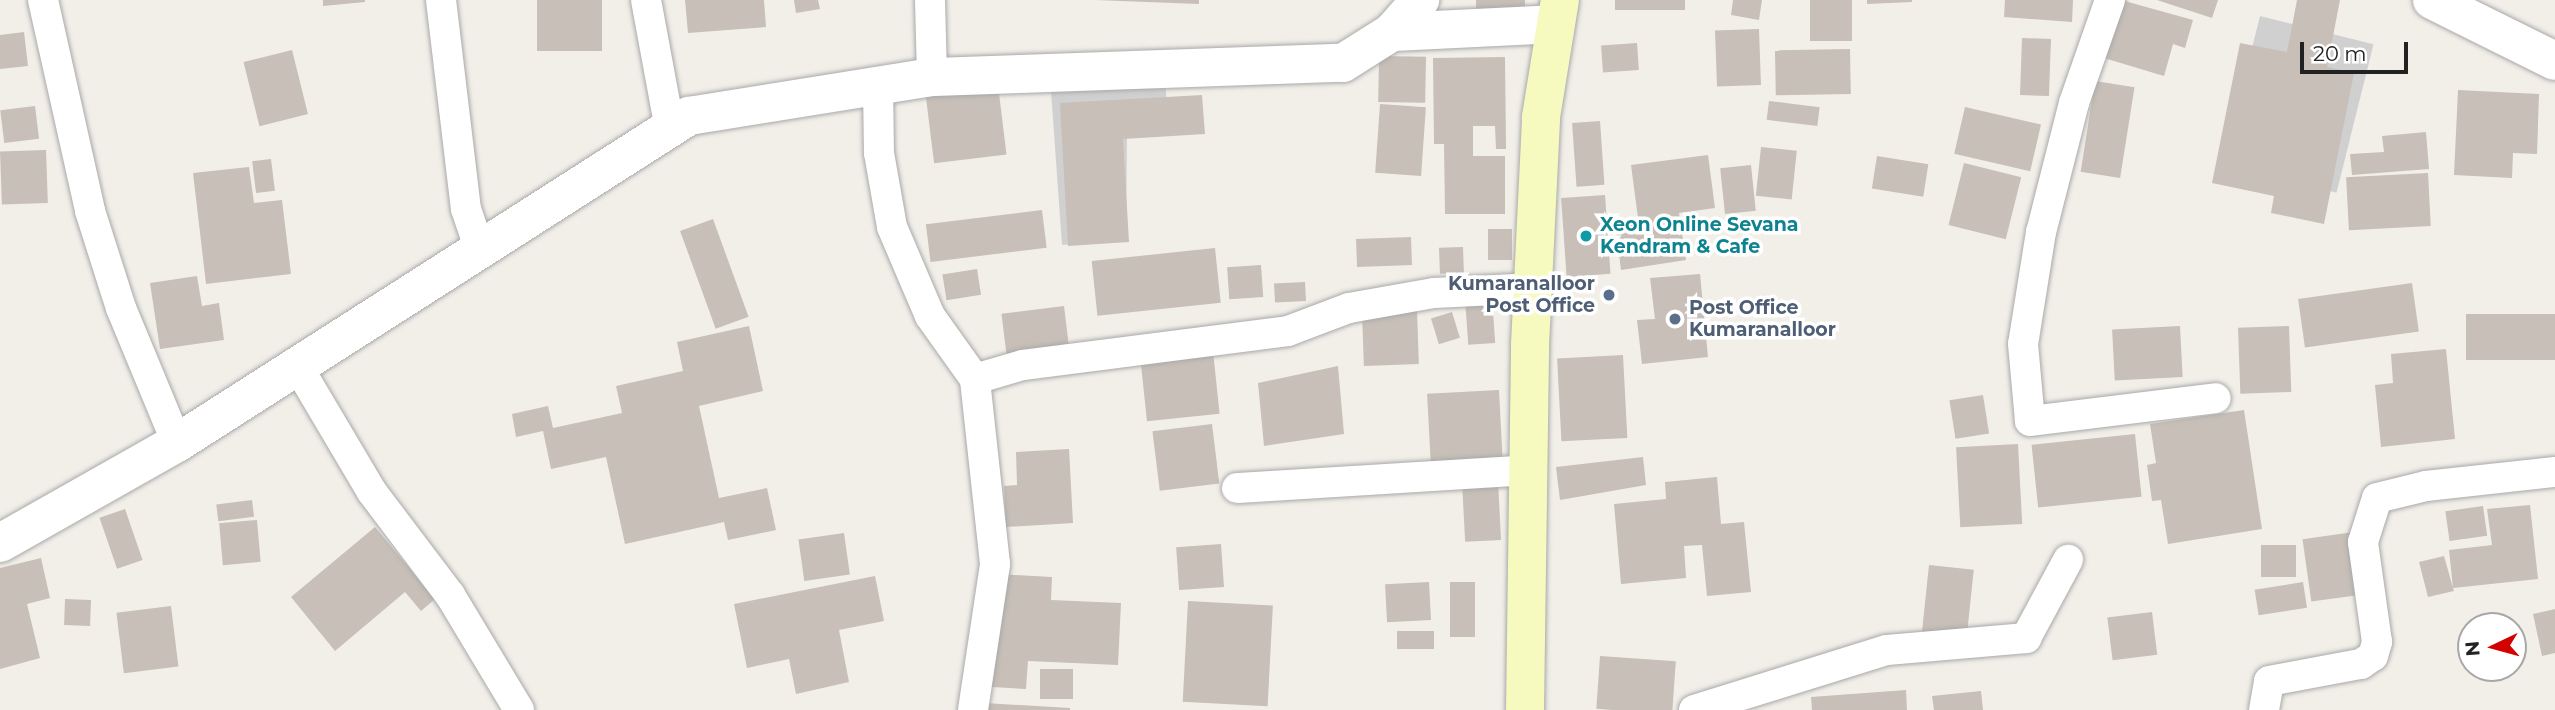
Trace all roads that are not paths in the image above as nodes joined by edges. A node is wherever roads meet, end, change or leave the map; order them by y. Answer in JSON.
{"nodes":[{"id":1,"x":43,"y":0,"type":"edge"},
{"id":2,"x":441,"y":0,"type":"edge"},
{"id":3,"x":646,"y":0,"type":"edge"},
{"id":4,"x":930,"y":0,"type":"edge"},
{"id":5,"x":1420,"y":0,"type":"edge"},
{"id":6,"x":2110,"y":0,"type":"edge"},
{"id":7,"x":2432,"y":0,"type":"edge"},
{"id":8,"x":1557,"y":12,"type":"edge"},
{"id":9,"x":1392,"y":32,"type":"junction"},
{"id":10,"x":2555,"y":61,"type":"edge"},
{"id":11,"x":932,"y":77,"type":"junction"},
{"id":12,"x":878,"y":84,"type":"junction"},
{"id":13,"x":670,"y":129,"type":"junction"},
{"id":14,"x":481,"y":253,"type":"junction"},
{"id":15,"x":1536,"y":288,"type":"junction"},
{"id":16,"x":299,"y":367,"type":"junction"},
{"id":17,"x":975,"y":379,"type":"junction"},
{"id":18,"x":2216,"y":398,"type":"dead end"},
{"id":19,"x":177,"y":443,"type":"junction"},
{"id":20,"x":1530,"y":470,"type":"junction"},
{"id":21,"x":2555,"y":472,"type":"edge"},
{"id":22,"x":1237,"y":488,"type":"dead end"},
{"id":23,"x":0,"y":543,"type":"edge"},
{"id":24,"x":2068,"y":560,"type":"dead end"},
{"id":25,"x":519,"y":710,"type":"edge"},
{"id":26,"x":973,"y":710,"type":"edge"},
{"id":27,"x":1525,"y":710,"type":"edge"},
{"id":28,"x":1694,"y":710,"type":"edge"},
{"id":29,"x":2264,"y":710,"type":"edge"}],
"edges":[{"from":1,"to":19,"type":"street"},
{"from":2,"to":14,"type":"street"},
{"from":3,"to":13,"type":"street"},
{"from":4,"to":11,"type":"street"},
{"from":5,"to":9,"type":"street"},
{"from":6,"to":18,"type":"street"},
{"from":7,"to":10,"type":"street"},
{"from":8,"to":9,"type":"street"},
{"from":8,"to":15,"type":"main road"},
{"from":9,"to":11,"type":"street"},
{"from":11,"to":12,"type":"street"},
{"from":12,"to":13,"type":"street"},
{"from":12,"to":17,"type":"street"},
{"from":13,"to":14,"type":"street"},
{"from":14,"to":16,"type":"street"},
{"from":15,"to":17,"type":"street"},
{"from":15,"to":20,"type":"main road"},
{"from":16,"to":19,"type":"street"},
{"from":16,"to":25,"type":"street"},
{"from":17,"to":26,"type":"street"},
{"from":19,"to":23,"type":"street"},
{"from":20,"to":22,"type":"street"},
{"from":20,"to":27,"type":"main road"},
{"from":21,"to":29,"type":"street"},
{"from":24,"to":28,"type":"street"}]}
